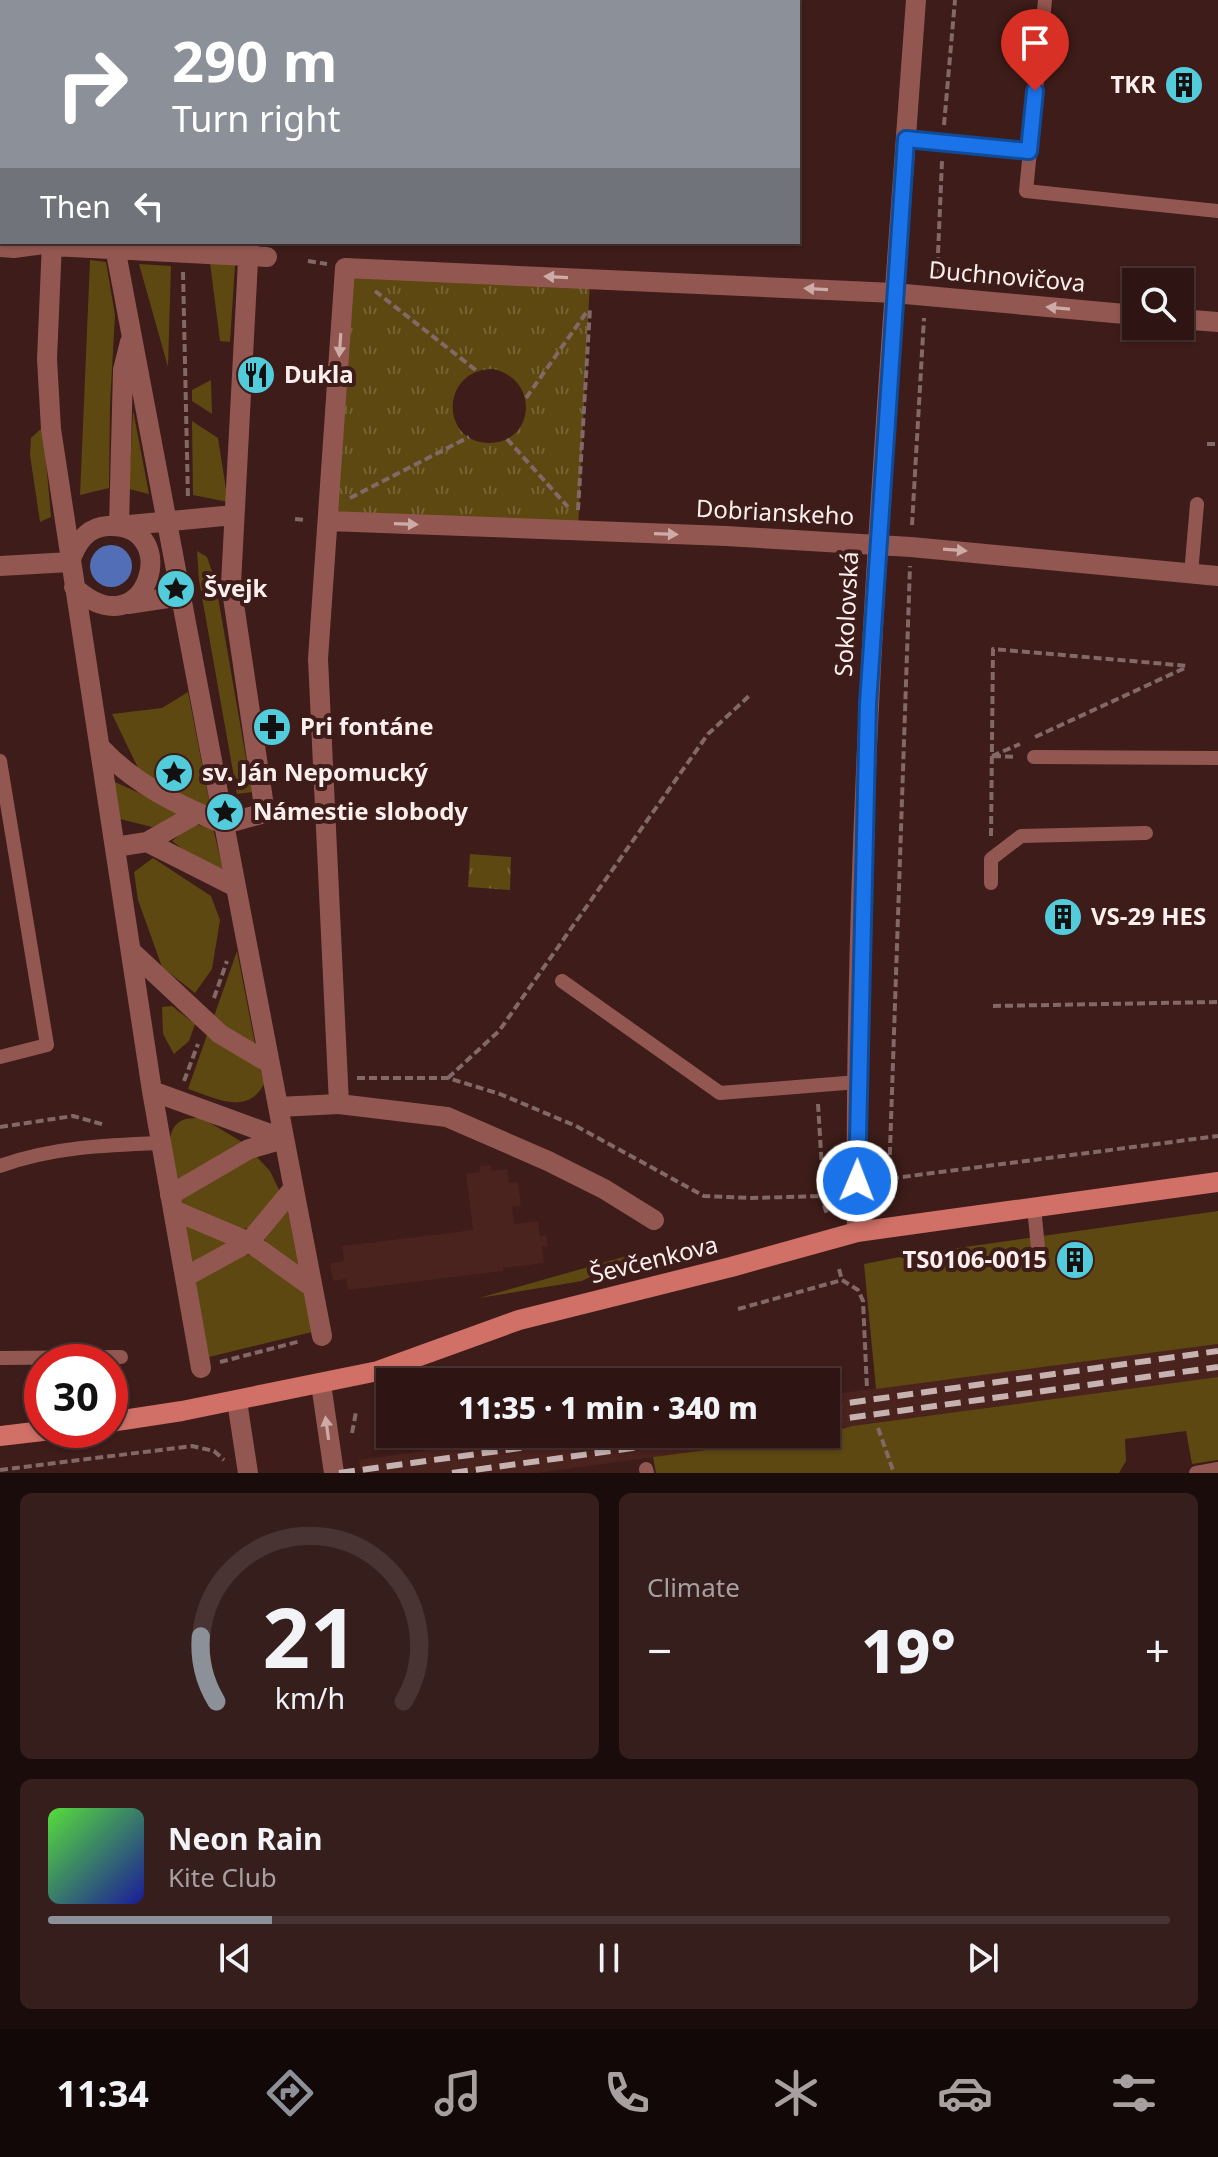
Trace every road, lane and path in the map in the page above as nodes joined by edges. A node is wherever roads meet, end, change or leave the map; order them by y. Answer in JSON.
{"nodes":[{"id":1,"x":916,"y":0,"type":"edge"},
{"id":2,"x":1045,"y":0,"type":"edge"},
{"id":3,"x":906,"y":139,"type":"junction"},
{"id":4,"x":1029,"y":151,"type":"junction"},
{"id":5,"x":1218,"y":211,"type":"edge"},
{"id":6,"x":52,"y":244,"type":"edge"},
{"id":7,"x":115,"y":246,"type":"edge"},
{"id":8,"x":0,"y":250,"type":"edge"},
{"id":9,"x":255,"y":252,"type":"edge"},
{"id":10,"x":345,"y":268,"type":"junction"},
{"id":11,"x":894,"y":293,"type":"junction"},
{"id":12,"x":925,"y":306,"type":"dead end"},
{"id":13,"x":1122,"y":314,"type":"edge"},
{"id":14,"x":1194,"y":320,"type":"edge"},
{"id":15,"x":1218,"y":322,"type":"edge"},
{"id":16,"x":132,"y":334,"type":"junction"},
{"id":17,"x":477,"y":371,"type":"dead end"},
{"id":18,"x":526,"y":398,"type":"dead end"},
{"id":19,"x":469,"y":437,"type":"dead end"},
{"id":20,"x":507,"y":439,"type":"dead end"},
{"id":21,"x":1207,"y":444,"type":"dead end"},
{"id":22,"x":1218,"y":444,"type":"edge"},
{"id":23,"x":1197,"y":504,"type":"dead end"},
{"id":24,"x":234,"y":515,"type":"junction"},
{"id":25,"x":328,"y":515,"type":"junction"},
{"id":26,"x":167,"y":522,"type":"junction"},
{"id":27,"x":119,"y":526,"type":"junction"},
{"id":28,"x":877,"y":545,"type":"junction"},
{"id":29,"x":911,"y":547,"type":"junction"},
{"id":30,"x":70,"y":562,"type":"junction"},
{"id":31,"x":0,"y":566,"type":"edge"},
{"id":32,"x":1191,"y":574,"type":"junction"},
{"id":33,"x":1218,"y":576,"type":"edge"},
{"id":34,"x":74,"y":587,"type":"junction"},
{"id":35,"x":181,"y":596,"type":"junction"},
{"id":36,"x":128,"y":604,"type":"junction"},
{"id":37,"x":749,"y":696,"type":"dead end"},
{"id":38,"x":1034,"y":737,"type":"dead end"},
{"id":39,"x":1020,"y":743,"type":"dead end"},
{"id":40,"x":99,"y":746,"type":"junction"},
{"id":41,"x":992,"y":756,"type":"junction"},
{"id":42,"x":1034,"y":757,"type":"joint"},
{"id":43,"x":1218,"y":758,"type":"edge"},
{"id":44,"x":0,"y":761,"type":"edge"},
{"id":45,"x":198,"y":813,"type":"junction"},
{"id":46,"x":224,"y":824,"type":"junction"},
{"id":47,"x":1146,"y":833,"type":"dead end"},
{"id":48,"x":147,"y":842,"type":"junction"},
{"id":49,"x":115,"y":847,"type":"junction"},
{"id":50,"x":991,"y":859,"type":"junction"},
{"id":51,"x":991,"y":883,"type":"dead end"},
{"id":52,"x":236,"y":887,"type":"junction"},
{"id":53,"x":131,"y":951,"type":"junction"},
{"id":54,"x":562,"y":981,"type":"dead end"},
{"id":55,"x":1218,"y":1002,"type":"edge"},
{"id":56,"x":993,"y":1006,"type":"dead end"},
{"id":57,"x":0,"y":1057,"type":"edge"},
{"id":58,"x":269,"y":1063,"type":"junction"},
{"id":59,"x":352,"y":1078,"type":"dead end"},
{"id":60,"x":448,"y":1078,"type":"junction"},
{"id":61,"x":858,"y":1082,"type":"junction"},
{"id":62,"x":817,"y":1086,"type":"junction"},
{"id":63,"x":152,"y":1091,"type":"junction"},
{"id":64,"x":339,"y":1104,"type":"junction"},
{"id":65,"x":278,"y":1107,"type":"junction"},
{"id":66,"x":73,"y":1116,"type":"dead end"},
{"id":67,"x":0,"y":1127,"type":"edge"},
{"id":68,"x":1218,"y":1136,"type":"edge"},
{"id":69,"x":284,"y":1139,"type":"junction"},
{"id":70,"x":161,"y":1143,"type":"junction"},
{"id":71,"x":0,"y":1166,"type":"edge"},
{"id":72,"x":889,"y":1179,"type":"junction"},
{"id":73,"x":872,"y":1181,"type":"dead end"},
{"id":74,"x":1218,"y":1182,"type":"edge"},
{"id":75,"x":823,"y":1185,"type":"dead end"},
{"id":76,"x":293,"y":1189,"type":"junction"},
{"id":77,"x":823,"y":1196,"type":"dead end"},
{"id":78,"x":172,"y":1203,"type":"junction"},
{"id":79,"x":824,"y":1205,"type":"dead end"},
{"id":80,"x":1034,"y":1207,"type":"junction"},
{"id":81,"x":827,"y":1214,"type":"dead end"},
{"id":82,"x":654,"y":1220,"type":"dead end"},
{"id":83,"x":857,"y":1232,"type":"junction"},
{"id":84,"x":249,"y":1242,"type":"junction"},
{"id":85,"x":1038,"y":1248,"type":"dead end"},
{"id":86,"x":839,"y":1269,"type":"dead end"},
{"id":87,"x":185,"y":1277,"type":"junction"},
{"id":88,"x":842,"y":1280,"type":"junction"},
{"id":89,"x":312,"y":1287,"type":"junction"},
{"id":90,"x":738,"y":1309,"type":"dead end"},
{"id":91,"x":322,"y":1336,"type":"joint"},
{"id":92,"x":0,"y":1358,"type":"edge"},
{"id":93,"x":24,"y":1358,"type":"edge"},
{"id":94,"x":201,"y":1368,"type":"joint"},
{"id":95,"x":321,"y":1384,"type":"junction"},
{"id":96,"x":867,"y":1389,"type":"dead end"},
{"id":97,"x":237,"y":1401,"type":"junction"},
{"id":98,"x":128,"y":1419,"type":"edge"},
{"id":99,"x":878,"y":1428,"type":"dead end"},
{"id":100,"x":24,"y":1433,"type":"edge"},
{"id":101,"x":0,"y":1436,"type":"edge"},
{"id":102,"x":239,"y":1469,"type":"edge"},
{"id":103,"x":1218,"y":1469,"type":"edge"},
{"id":104,"x":0,"y":1470,"type":"edge"},
{"id":105,"x":894,"y":1472,"type":"edge"},
{"id":106,"x":334,"y":1473,"type":"edge"},
{"id":107,"x":1196,"y":1473,"type":"edge"}],
"edges":[{"from":1,"to":3,"type":"street","name":"Sokolovská"},
{"from":2,"to":4,"type":"lane"},
{"from":3,"to":4,"type":"lane"},
{"from":3,"to":11,"type":"street","name":"Sokolovská"},
{"from":4,"to":5,"type":"lane"},
{"from":6,"to":7,"type":"street"},
{"from":6,"to":8,"type":"lane"},
{"from":6,"to":30,"type":"street"},
{"from":7,"to":9,"type":"street"},
{"from":7,"to":16,"type":"street"},
{"from":9,"to":24,"type":"street"},
{"from":11,"to":10,"type":"street","name":"Duchnovičova","one_way":true},
{"from":10,"to":17,"type":"path"},
{"from":10,"to":25,"type":"street","one_way":true},
{"from":13,"to":11,"type":"street","name":"Duchnovičova","one_way":true},
{"from":11,"to":28,"type":"street","name":"Sokolovská"},
{"from":12,"to":29,"type":"path"},
{"from":14,"to":15,"type":"street"},
{"from":16,"to":26,"type":"street"},
{"from":16,"to":27,"type":"street"},
{"from":18,"to":20,"type":"path"},
{"from":19,"to":25,"type":"path"},
{"from":21,"to":22,"type":"path"},
{"from":23,"to":32,"type":"lane"},
{"from":24,"to":26,"type":"street"},
{"from":24,"to":46,"type":"street"},
{"from":25,"to":28,"type":"street","name":"Dobrianskeho","one_way":true},
{"from":25,"to":64,"type":"street"},
{"from":26,"to":27,"type":"street"},
{"from":26,"to":35,"type":"street"},
{"from":27,"to":30,"type":"street"},
{"from":27,"to":36,"type":"street"},
{"from":28,"to":29,"type":"street","name":"Dobrianskeho"},
{"from":28,"to":61,"type":"street","name":"Sokolovská"},
{"from":29,"to":32,"type":"street","name":"Dobrianskeho","one_way":true},
{"from":29,"to":72,"type":"path"},
{"from":30,"to":31,"type":"street"},
{"from":30,"to":34,"type":"street"},
{"from":32,"to":33,"type":"street","name":"Dobrianskeho"},
{"from":34,"to":36,"type":"street"},
{"from":34,"to":40,"type":"street"},
{"from":35,"to":36,"type":"street"},
{"from":35,"to":46,"type":"street"},
{"from":37,"to":60,"type":"path"},
{"from":38,"to":41,"type":"path"},
{"from":39,"to":41,"type":"path"},
{"from":40,"to":45,"type":"street"},
{"from":40,"to":49,"type":"street"},
{"from":41,"to":42,"type":"path"},
{"from":41,"to":50,"type":"path"},
{"from":42,"to":43,"type":"lane"},
{"from":44,"to":57,"type":"lane"},
{"from":45,"to":46,"type":"street"},
{"from":45,"to":48,"type":"street"},
{"from":46,"to":52,"type":"street"},
{"from":47,"to":50,"type":"lane"},
{"from":48,"to":49,"type":"street"},
{"from":48,"to":52,"type":"street"},
{"from":49,"to":53,"type":"street"},
{"from":50,"to":51,"type":"lane"},
{"from":52,"to":58,"type":"street"},
{"from":53,"to":58,"type":"street"},
{"from":53,"to":63,"type":"street"},
{"from":54,"to":62,"type":"lane"},
{"from":55,"to":56,"type":"path"},
{"from":58,"to":65,"type":"street"},
{"from":59,"to":60,"type":"path"},
{"from":60,"to":77,"type":"path"},
{"from":61,"to":62,"type":"lane"},
{"from":61,"to":83,"type":"street","name":"Sokolovská"},
{"from":62,"to":75,"type":"path"},
{"from":63,"to":69,"type":"street"},
{"from":63,"to":70,"type":"street"},
{"from":64,"to":65,"type":"street"},
{"from":64,"to":82,"type":"street","name":"Ševčenkova"},
{"from":65,"to":69,"type":"street"},
{"from":66,"to":67,"type":"path"},
{"from":68,"to":72,"type":"path"},
{"from":69,"to":76,"type":"street"},
{"from":69,"to":78,"type":"street"},
{"from":70,"to":71,"type":"lane"},
{"from":70,"to":78,"type":"street"},
{"from":72,"to":73,"type":"path"},
{"from":74,"to":80,"type":"main road","name":"Ševčenkova"},
{"from":76,"to":84,"type":"street"},
{"from":76,"to":89,"type":"street"},
{"from":78,"to":84,"type":"street"},
{"from":78,"to":87,"type":"street"},
{"from":79,"to":81,"type":"path"},
{"from":80,"to":83,"type":"main road","name":"Ševčenkova"},
{"from":80,"to":85,"type":"lane"},
{"from":83,"to":95,"type":"main road","name":"Ševčenkova"},
{"from":84,"to":87,"type":"street"},
{"from":84,"to":89,"type":"street"},
{"from":86,"to":88,"type":"path"},
{"from":87,"to":94,"type":"street"},
{"from":88,"to":90,"type":"path"},
{"from":88,"to":96,"type":"path"},
{"from":89,"to":91,"type":"street"},
{"from":91,"to":94,"type":"path"},
{"from":92,"to":93,"type":"lane"},
{"from":95,"to":97,"type":"main road","name":"Ševčenkova"},
{"from":106,"to":95,"type":"street","one_way":true},
{"from":97,"to":98,"type":"main road","name":"Ševčenkova"},
{"from":97,"to":102,"type":"street"},
{"from":99,"to":105,"type":"path"},
{"from":100,"to":101,"type":"main road"},
{"from":102,"to":104,"type":"path"},
{"from":103,"to":107,"type":"lane"}]}
